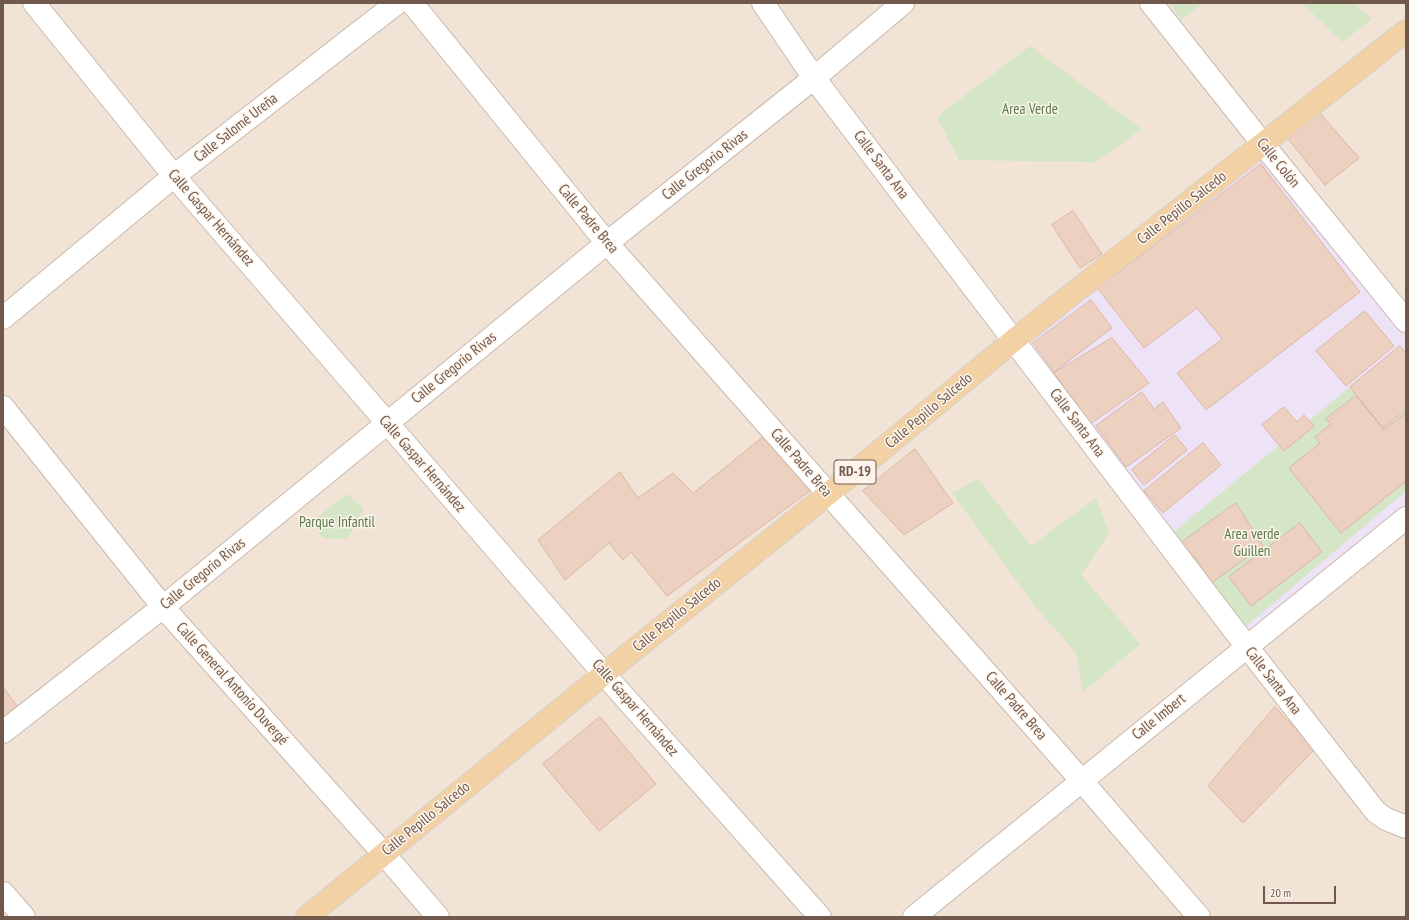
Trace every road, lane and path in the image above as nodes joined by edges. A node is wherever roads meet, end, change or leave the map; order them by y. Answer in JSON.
{"nodes":[{"id":1,"x":34,"y":3,"type":"edge"},
{"id":2,"x":397,"y":3,"type":"edge"},
{"id":3,"x":412,"y":3,"type":"edge"},
{"id":4,"x":763,"y":3,"type":"edge"},
{"id":5,"x":903,"y":3,"type":"edge"},
{"id":6,"x":1151,"y":3,"type":"edge"},
{"id":7,"x":1406,"y":31,"type":"edge"},
{"id":8,"x":814,"y":78,"type":"junction"},
{"id":9,"x":1262,"y":144,"type":"junction"},
{"id":10,"x":174,"y":176,"type":"junction"},
{"id":11,"x":607,"y":243,"type":"junction"},
{"id":12,"x":3,"y":318,"type":"edge"},
{"id":13,"x":1406,"y":321,"type":"edge"},
{"id":14,"x":1014,"y":340,"type":"junction"},
{"id":15,"x":3,"y":407,"type":"edge"},
{"id":16,"x":387,"y":423,"type":"junction"},
{"id":17,"x":828,"y":494,"type":"junction"},
{"id":18,"x":1406,"y":518,"type":"edge"},
{"id":19,"x":164,"y":607,"type":"junction"},
{"id":20,"x":1246,"y":646,"type":"junction"},
{"id":21,"x":604,"y":674,"type":"junction"},
{"id":22,"x":3,"y":732,"type":"edge"},
{"id":23,"x":1081,"y":780,"type":"junction"},
{"id":24,"x":1406,"y":827,"type":"edge"},
{"id":25,"x":384,"y":854,"type":"junction"},
{"id":26,"x":3,"y":893,"type":"edge"},
{"id":27,"x":24,"y":917,"type":"edge"},
{"id":28,"x":307,"y":917,"type":"edge"},
{"id":29,"x":438,"y":917,"type":"edge"},
{"id":30,"x":820,"y":917,"type":"edge"},
{"id":31,"x":914,"y":917,"type":"edge"},
{"id":32,"x":1199,"y":917,"type":"edge"}],
"edges":[{"from":1,"to":10,"type":"street","name":"Calle Gaspar Hernández"},
{"from":2,"to":10,"type":"street","name":"Calle Salomé Ureña"},
{"from":3,"to":11,"type":"street","name":"Calle Padre Brea"},
{"from":4,"to":8,"type":"street","name":"Calle Santa Ana"},
{"from":5,"to":8,"type":"street","name":"Calle Gregorio Rivas"},
{"from":6,"to":9,"type":"street","name":"Calle Colón"},
{"from":7,"to":9,"type":"main road","name":"Calle Pepillo Salcedo","number":"RD-19"},
{"from":8,"to":11,"type":"street","name":"Calle Gregorio Rivas"},
{"from":8,"to":14,"type":"street","name":"Calle Santa Ana"},
{"from":9,"to":13,"type":"street","name":"Calle Colón"},
{"from":9,"to":14,"type":"main road","name":"Calle Pepillo Salcedo","number":"RD-19"},
{"from":10,"to":12,"type":"street","name":"Calle Salomé Ureña"},
{"from":10,"to":16,"type":"street","name":"Calle Gaspar Hernández"},
{"from":11,"to":16,"type":"street","name":"Calle Gregorio Rivas"},
{"from":11,"to":17,"type":"street","name":"Calle Padre Brea"},
{"from":14,"to":17,"type":"main road","name":"Calle Pepillo Salcedo","number":"RD-19"},
{"from":14,"to":20,"type":"street","name":"Calle Santa Ana"},
{"from":15,"to":19,"type":"street","name":"Calle General Antonio Duvergé"},
{"from":16,"to":19,"type":"street","name":"Calle Gregorio Rivas"},
{"from":16,"to":21,"type":"street","name":"Calle Gaspar Hernández"},
{"from":17,"to":21,"type":"main road","name":"Calle Pepillo Salcedo","number":"RD-19"},
{"from":17,"to":23,"type":"street","name":"Calle Padre Brea"},
{"from":18,"to":20,"type":"street","name":"Calle Imbert"},
{"from":19,"to":22,"type":"street","name":"Calle Gregorio Rivas"},
{"from":19,"to":25,"type":"street","name":"Calle General Antonio Duvergé"},
{"from":20,"to":23,"type":"street","name":"Calle Imbert"},
{"from":20,"to":24,"type":"street","name":"Calle Santa Ana"},
{"from":21,"to":25,"type":"main road","name":"Calle Pepillo Salcedo","number":"RD-19"},
{"from":21,"to":30,"type":"street","name":"Calle Gaspar Hernández"},
{"from":23,"to":31,"type":"street","name":"Calle Imbert"},
{"from":23,"to":32,"type":"street","name":"Calle Padre Brea"},
{"from":25,"to":28,"type":"main road","name":"Calle Pepillo Salcedo","number":"RD-19"},
{"from":25,"to":29,"type":"street","name":"Calle General Antonio Duvergé"},
{"from":26,"to":27,"type":"street"}]}
